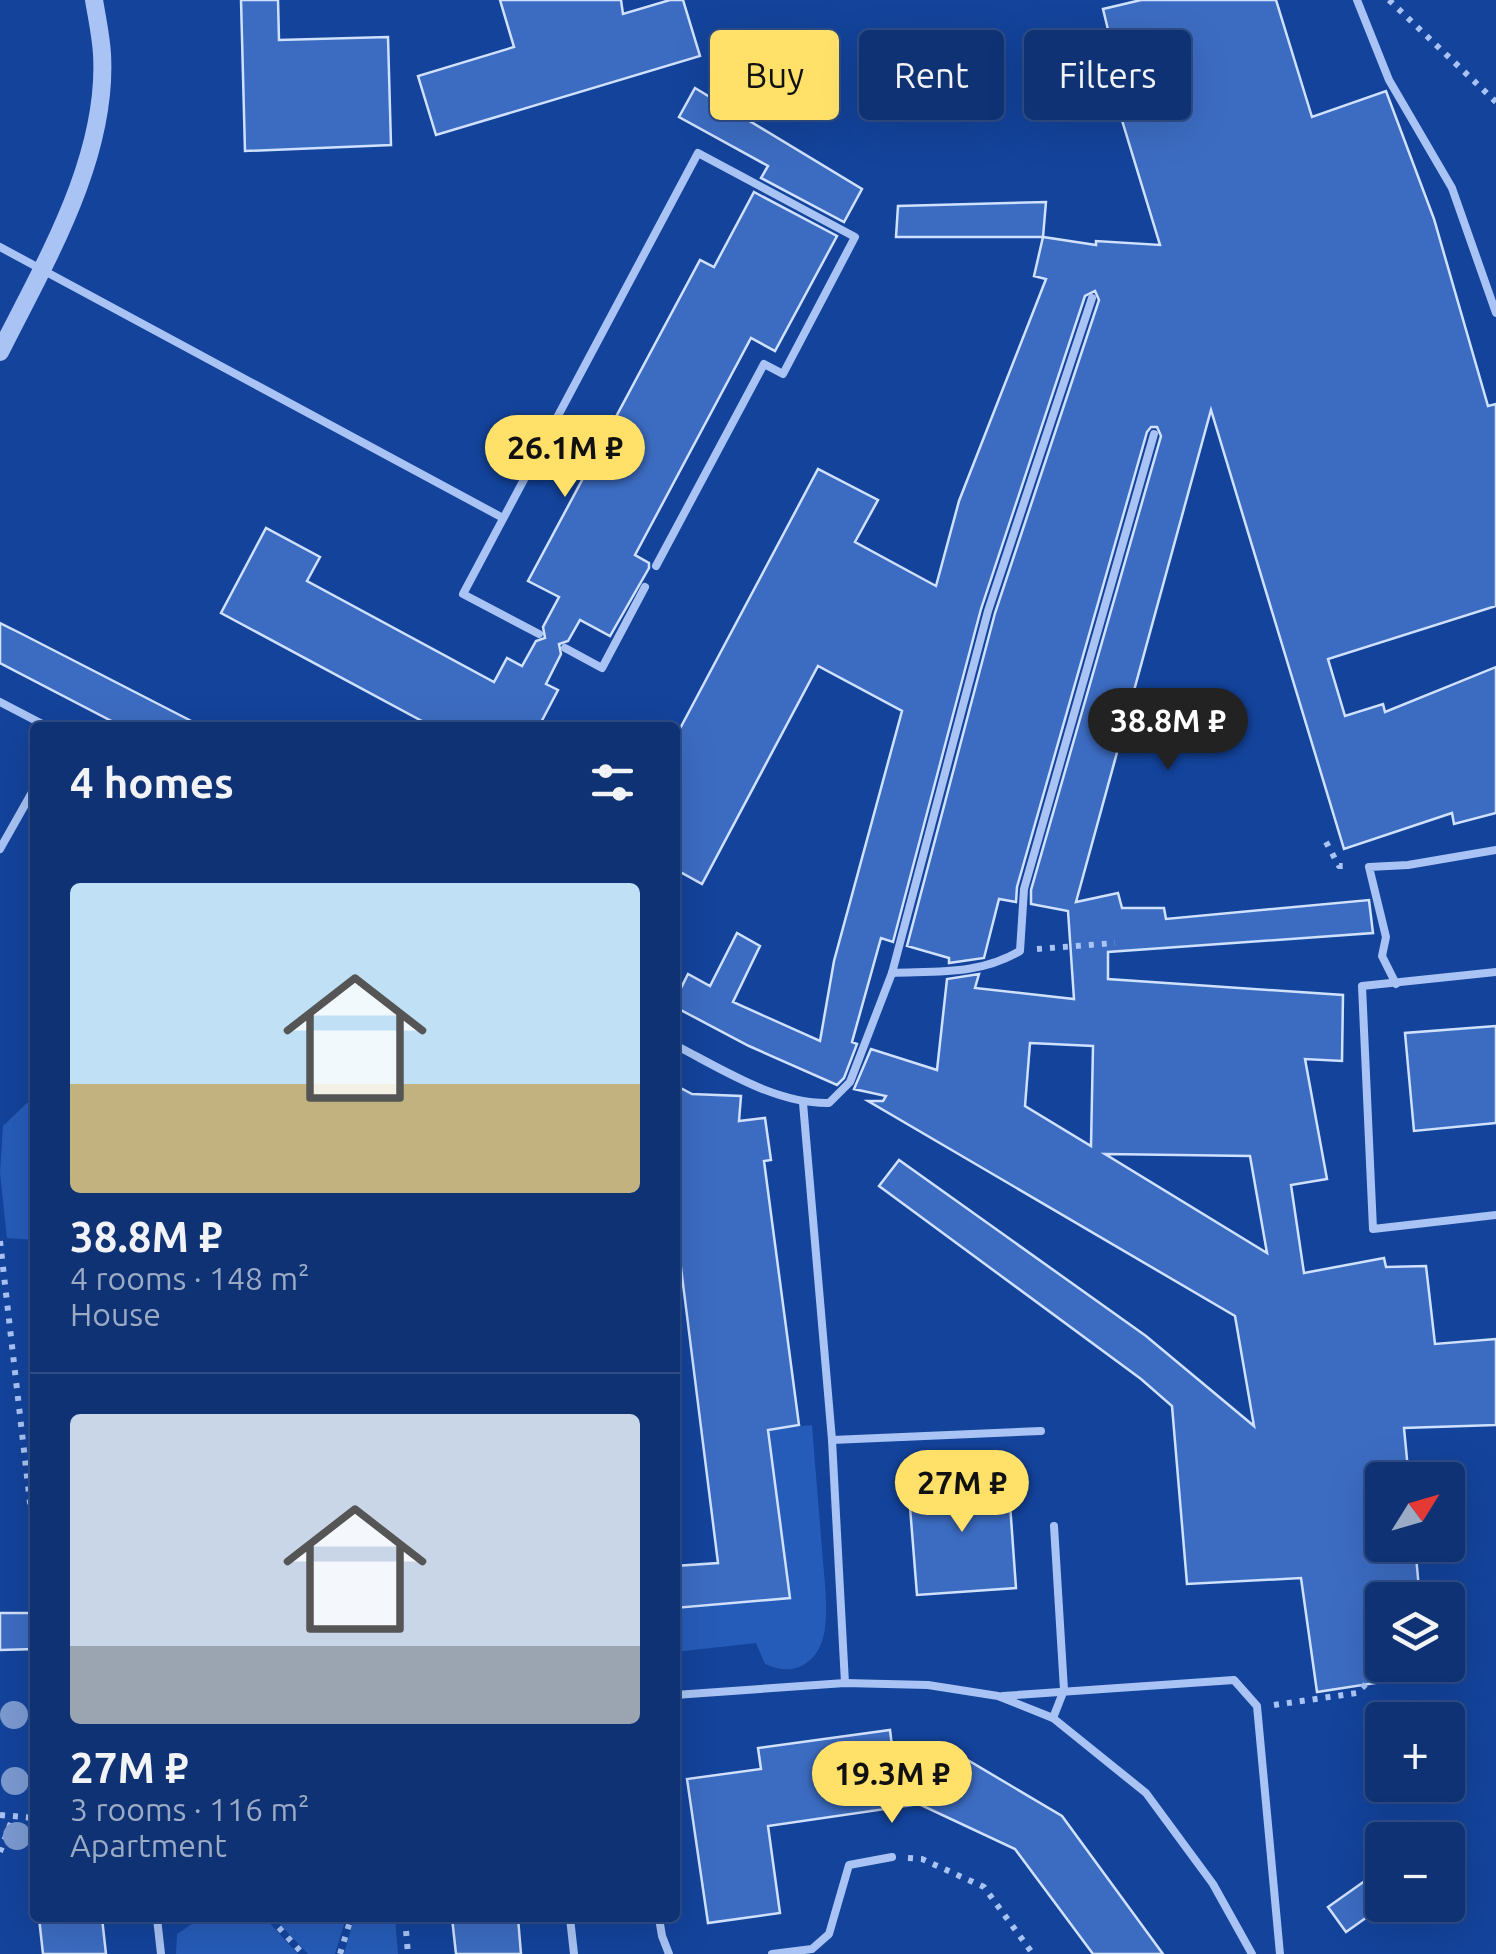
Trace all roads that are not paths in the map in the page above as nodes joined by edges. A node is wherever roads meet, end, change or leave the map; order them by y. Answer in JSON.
{"nodes":[{"id":1,"x":94,"y":0,"type":"edge"},
{"id":2,"x":1357,"y":0,"type":"edge"},
{"id":3,"x":0,"y":248,"type":"edge"},
{"id":4,"x":42,"y":268,"type":"junction"},
{"id":5,"x":1092,"y":298,"type":"dead end"},
{"id":6,"x":1496,"y":313,"type":"edge"},
{"id":7,"x":0,"y":352,"type":"edge"},
{"id":8,"x":1154,"y":434,"type":"dead end"},
{"id":9,"x":503,"y":518,"type":"junction"},
{"id":10,"x":656,"y":566,"type":"dead end"},
{"id":11,"x":645,"y":586,"type":"dead end"},
{"id":12,"x":539,"y":634,"type":"dead end"},
{"id":13,"x":565,"y":648,"type":"dead end"},
{"id":14,"x":0,"y":702,"type":"edge"},
{"id":15,"x":38,"y":722,"type":"edge"},
{"id":16,"x":30,"y":796,"type":"edge"},
{"id":17,"x":0,"y":850,"type":"edge"},
{"id":18,"x":1496,"y":850,"type":"edge"},
{"id":19,"x":1496,"y":972,"type":"edge"},
{"id":20,"x":892,"y":973,"type":"junction"},
{"id":21,"x":1396,"y":984,"type":"junction"},
{"id":22,"x":680,"y":1048,"type":"edge"},
{"id":23,"x":803,"y":1103,"type":"junction"},
{"id":24,"x":1496,"y":1215,"type":"edge"},
{"id":25,"x":1040,"y":1432,"type":"dead end"},
{"id":26,"x":832,"y":1440,"type":"junction"},
{"id":27,"x":1054,"y":1526,"type":"dead end"},
{"id":28,"x":844,"y":1684,"type":"junction"},
{"id":29,"x":1064,"y":1690,"type":"junction"},
{"id":30,"x":680,"y":1695,"type":"edge"},
{"id":31,"x":998,"y":1696,"type":"junction"},
{"id":32,"x":1054,"y":1718,"type":"junction"},
{"id":33,"x":892,"y":1858,"type":"road end"},
{"id":34,"x":157,"y":1922,"type":"edge"},
{"id":35,"x":570,"y":1922,"type":"edge"},
{"id":36,"x":660,"y":1922,"type":"edge"},
{"id":37,"x":161,"y":1954,"type":"edge"},
{"id":38,"x":574,"y":1954,"type":"edge"},
{"id":39,"x":669,"y":1954,"type":"edge"},
{"id":40,"x":772,"y":1954,"type":"edge"},
{"id":41,"x":1252,"y":1954,"type":"edge"},
{"id":42,"x":1280,"y":1954,"type":"edge"}],
"edges":[{"from":1,"to":4,"type":"street"},
{"from":2,"to":6,"type":"lane"},
{"from":3,"to":4,"type":"lane"},
{"from":4,"to":7,"type":"street"},
{"from":4,"to":9,"type":"lane"},
{"from":5,"to":20,"type":"lane"},
{"from":8,"to":20,"type":"lane"},
{"from":9,"to":10,"type":"lane"},
{"from":9,"to":12,"type":"lane"},
{"from":11,"to":13,"type":"lane"},
{"from":14,"to":15,"type":"lane"},
{"from":16,"to":17,"type":"lane"},
{"from":18,"to":21,"type":"lane"},
{"from":19,"to":21,"type":"lane"},
{"from":20,"to":23,"type":"lane"},
{"from":21,"to":24,"type":"lane"},
{"from":22,"to":23,"type":"lane"},
{"from":23,"to":26,"type":"lane"},
{"from":25,"to":26,"type":"lane"},
{"from":26,"to":28,"type":"lane"},
{"from":27,"to":29,"type":"lane"},
{"from":28,"to":30,"type":"lane"},
{"from":28,"to":31,"type":"lane"},
{"from":29,"to":31,"type":"lane"},
{"from":29,"to":32,"type":"lane"},
{"from":29,"to":42,"type":"lane"},
{"from":31,"to":32,"type":"lane"},
{"from":32,"to":41,"type":"lane"},
{"from":33,"to":40,"type":"lane"},
{"from":34,"to":37,"type":"lane"},
{"from":35,"to":38,"type":"lane"},
{"from":36,"to":39,"type":"lane"}]}
